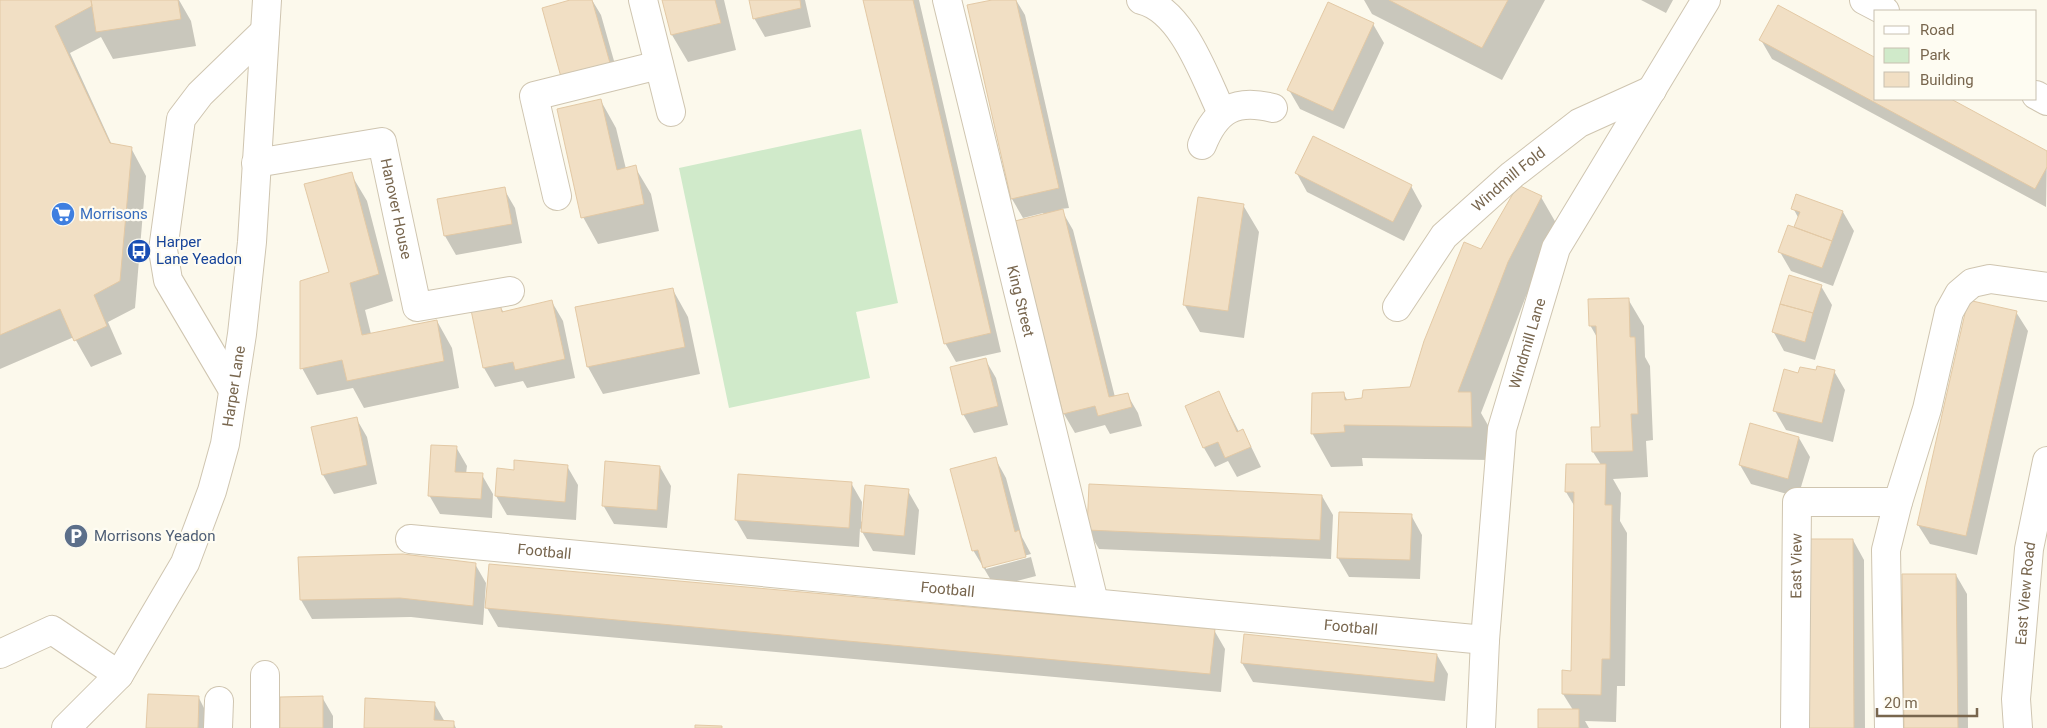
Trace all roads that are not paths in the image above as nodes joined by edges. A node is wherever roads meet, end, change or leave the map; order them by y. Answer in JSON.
{"nodes":[{"id":1,"x":267,"y":0,"type":"edge"},
{"id":2,"x":642,"y":0,"type":"edge"},
{"id":3,"x":947,"y":0,"type":"edge"},
{"id":4,"x":1141,"y":0,"type":"edge"},
{"id":5,"x":1706,"y":0,"type":"edge"},
{"id":6,"x":1864,"y":0,"type":"edge"},
{"id":7,"x":1883,"y":10,"type":"edge"},
{"id":8,"x":265,"y":31,"type":"junction"},
{"id":9,"x":659,"y":65,"type":"junction"},
{"id":10,"x":1652,"y":90,"type":"junction"},
{"id":11,"x":1273,"y":108,"type":"dead end"},
{"id":12,"x":671,"y":112,"type":"dead end"},
{"id":13,"x":1222,"y":113,"type":"junction"},
{"id":14,"x":1202,"y":145,"type":"dead end"},
{"id":15,"x":256,"y":163,"type":"junction"},
{"id":16,"x":557,"y":196,"type":"dead end"},
{"id":17,"x":2047,"y":287,"type":"edge"},
{"id":18,"x":510,"y":290,"type":"dead end"},
{"id":19,"x":1397,"y":307,"type":"dead end"},
{"id":20,"x":233,"y":390,"type":"junction"},
{"id":21,"x":2047,"y":461,"type":"edge"},
{"id":22,"x":1898,"y":502,"type":"junction"},
{"id":23,"x":410,"y":539,"type":"dead end"},
{"id":24,"x":1094,"y":602,"type":"junction"},
{"id":25,"x":1485,"y":640,"type":"junction"},
{"id":26,"x":0,"y":654,"type":"edge"},
{"id":27,"x":119,"y":675,"type":"junction"},
{"id":28,"x":265,"y":675,"type":"dead end"},
{"id":29,"x":219,"y":701,"type":"dead end"},
{"id":30,"x":66,"y":728,"type":"edge"},
{"id":31,"x":218,"y":728,"type":"edge"},
{"id":32,"x":265,"y":728,"type":"edge"},
{"id":33,"x":1481,"y":728,"type":"edge"},
{"id":34,"x":1795,"y":728,"type":"edge"},
{"id":35,"x":1889,"y":728,"type":"edge"},
{"id":36,"x":2018,"y":728,"type":"edge"}],
"edges":[{"from":1,"to":8,"type":"street","name":"Harper Lane"},
{"from":2,"to":9,"type":"street"},
{"from":3,"to":24,"type":"street","name":"King Street"},
{"from":4,"to":13,"type":"street"},
{"from":5,"to":10,"type":"street","name":"Windmill Lane"},
{"from":6,"to":7,"type":"street"},
{"from":8,"to":15,"type":"street","name":"Harper Lane"},
{"from":8,"to":20,"type":"street"},
{"from":9,"to":12,"type":"street"},
{"from":9,"to":16,"type":"street"},
{"from":10,"to":19,"type":"street","name":"Windmill Fold"},
{"from":10,"to":25,"type":"street","name":"Windmill Lane"},
{"from":11,"to":13,"type":"street"},
{"from":13,"to":14,"type":"street"},
{"from":15,"to":18,"type":"street","name":"Hanover House"},
{"from":15,"to":20,"type":"street","name":"Harper Lane"},
{"from":17,"to":22,"type":"street"},
{"from":20,"to":27,"type":"street","name":"Harper Lane"},
{"from":21,"to":36,"type":"street","name":"East View Road"},
{"from":22,"to":34,"type":"street","name":"East View"},
{"from":22,"to":35,"type":"street"},
{"from":23,"to":24,"type":"street","name":"Football"},
{"from":24,"to":25,"type":"street","name":"Football"},
{"from":25,"to":33,"type":"street","name":"Windmill Lane"},
{"from":26,"to":27,"type":"street"},
{"from":27,"to":30,"type":"street","name":"Harper Lane"},
{"from":28,"to":32,"type":"street"},
{"from":29,"to":31,"type":"street"}]}
